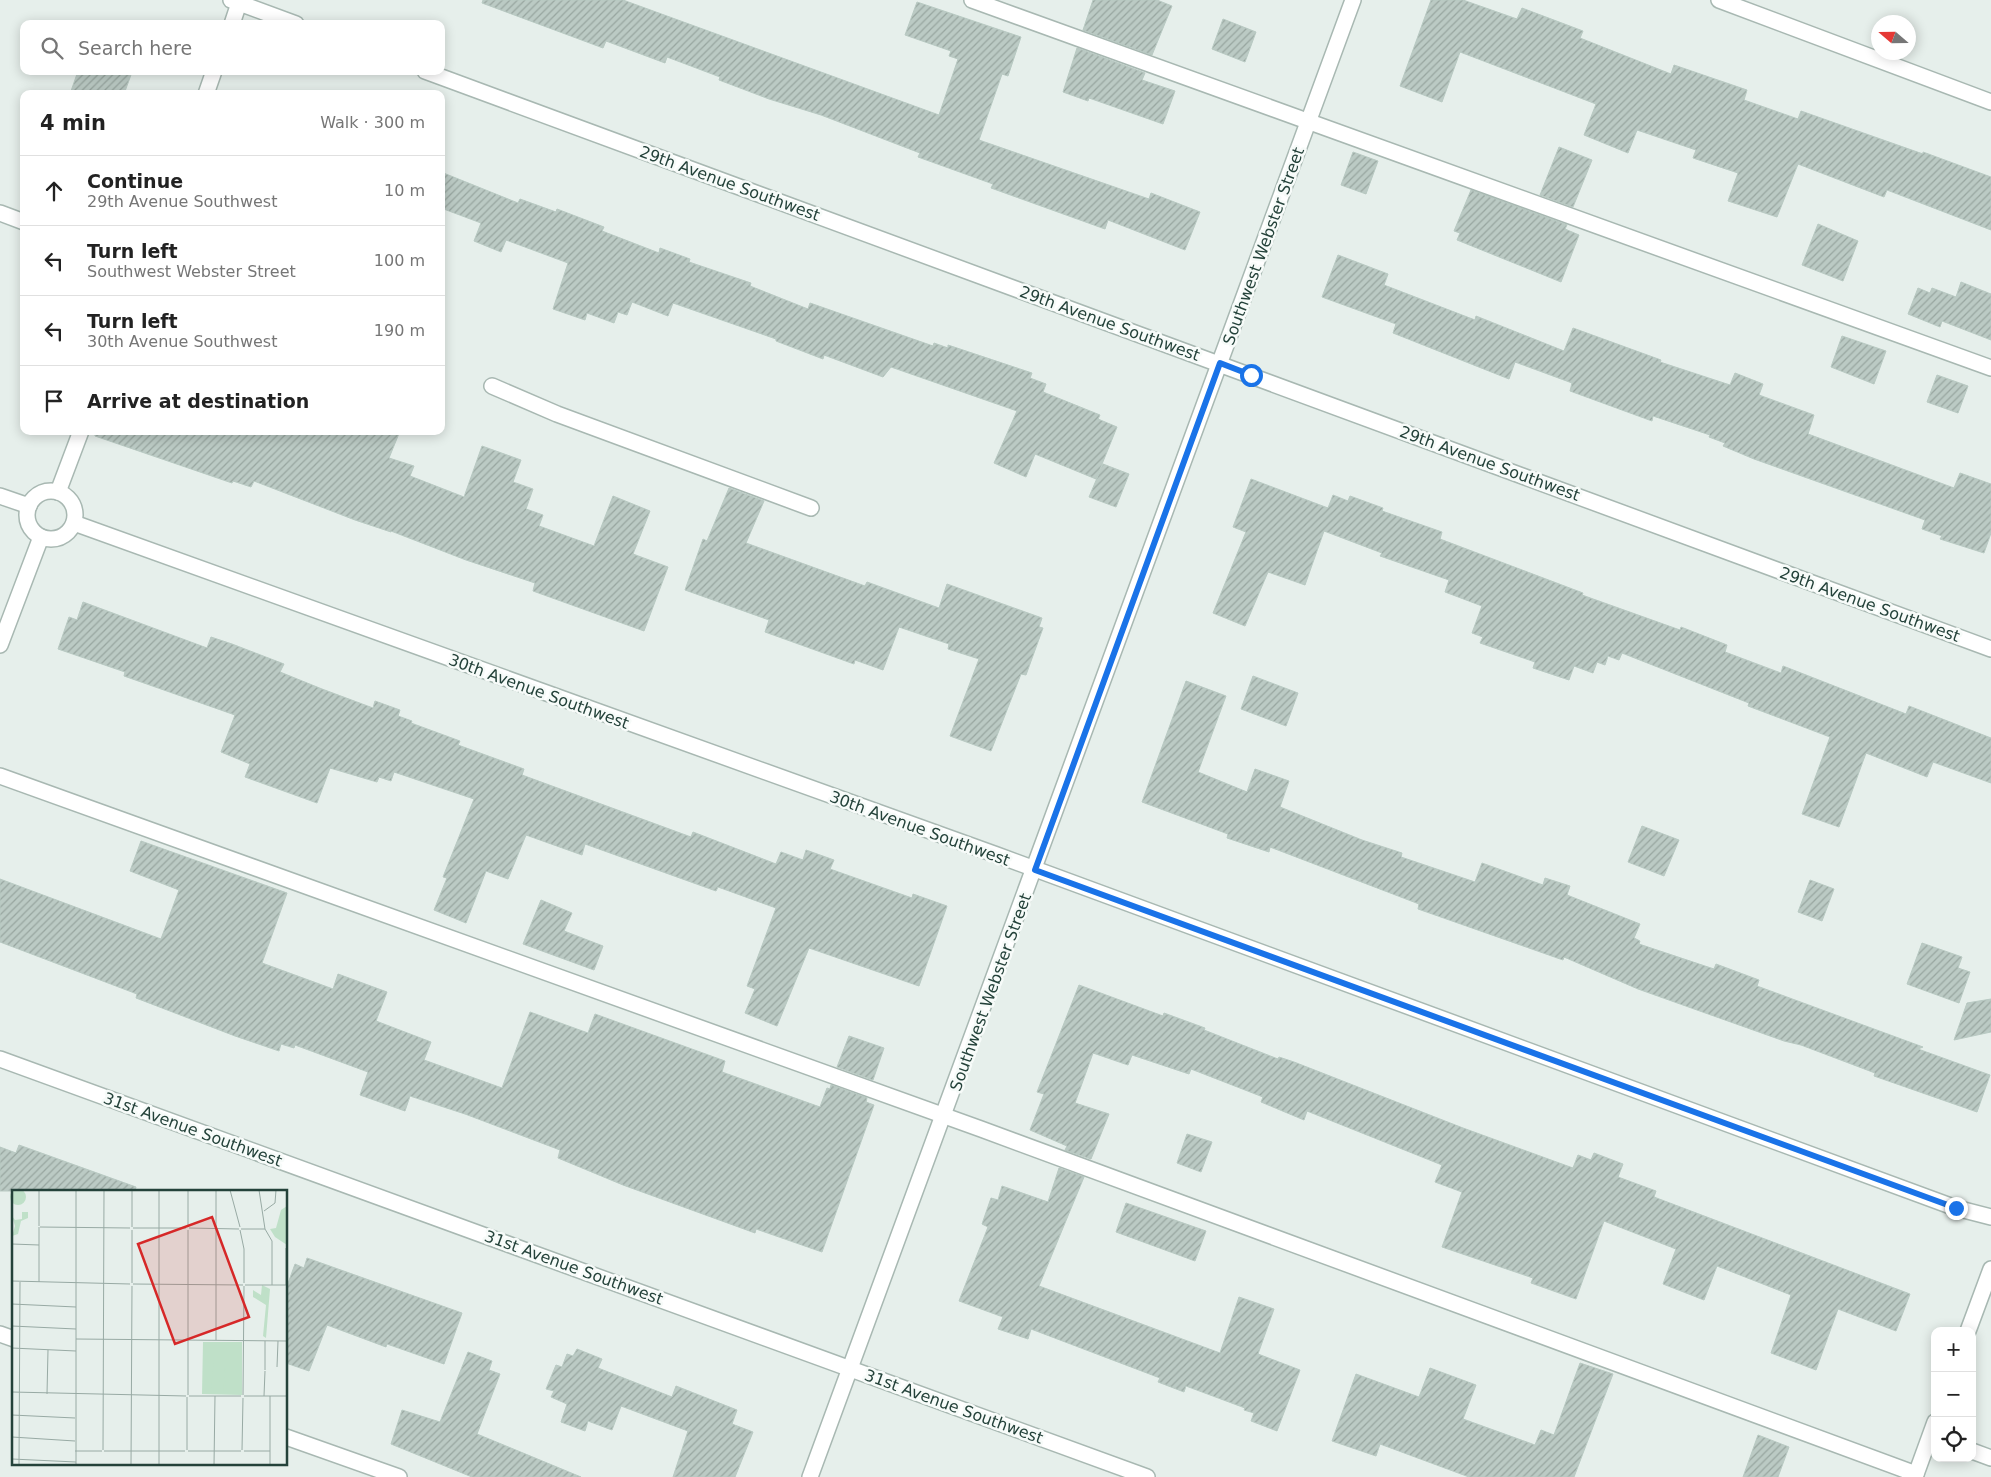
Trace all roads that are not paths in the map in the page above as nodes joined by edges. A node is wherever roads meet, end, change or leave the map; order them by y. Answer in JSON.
{"nodes":[{"id":1,"x":972,"y":0,"type":"edge"},
{"id":2,"x":1353,"y":0,"type":"edge"},
{"id":3,"x":1719,"y":0,"type":"edge"},
{"id":4,"x":237,"y":1,"type":"edge"},
{"id":5,"x":233,"y":20,"type":"edge"},
{"id":6,"x":286,"y":20,"type":"edge"},
{"id":7,"x":213,"y":75,"type":"edge"},
{"id":8,"x":437,"y":75,"type":"edge"},
{"id":9,"x":207,"y":90,"type":"edge"},
{"id":10,"x":1991,"y":102,"type":"edge"},
{"id":11,"x":1308,"y":121,"type":"junction"},
{"id":12,"x":0,"y":214,"type":"edge"},
{"id":13,"x":20,"y":221,"type":"edge"},
{"id":14,"x":1220,"y":363,"type":"junction"},
{"id":15,"x":1991,"y":368,"type":"edge"},
{"id":16,"x":492,"y":386,"type":"dead end"},
{"id":17,"x":79,"y":435,"type":"edge"},
{"id":18,"x":58,"y":492,"type":"junction"},
{"id":19,"x":0,"y":496,"type":"edge"},
{"id":20,"x":28,"y":506,"type":"junction"},
{"id":21,"x":810,"y":508,"type":"dead end"},
{"id":22,"x":74,"y":523,"type":"junction"},
{"id":23,"x":41,"y":537,"type":"junction"},
{"id":24,"x":0,"y":645,"type":"edge"},
{"id":25,"x":1991,"y":649,"type":"edge"},
{"id":26,"x":0,"y":776,"type":"edge"},
{"id":27,"x":1035,"y":870,"type":"junction"},
{"id":28,"x":0,"y":1059,"type":"edge"},
{"id":29,"x":944,"y":1116,"type":"junction"},
{"id":30,"x":1991,"y":1217,"type":"edge"},
{"id":31,"x":1991,"y":1269,"type":"edge"},
{"id":32,"x":1969,"y":1327,"type":"edge"},
{"id":33,"x":0,"y":1334,"type":"edge"},
{"id":34,"x":12,"y":1338,"type":"edge"},
{"id":35,"x":851,"y":1368,"type":"junction"},
{"id":36,"x":288,"y":1437,"type":"edge"},
{"id":37,"x":1931,"y":1437,"type":"edge"},
{"id":38,"x":1976,"y":1452,"type":"edge"},
{"id":39,"x":1991,"y":1458,"type":"edge"},
{"id":40,"x":1915,"y":1475,"type":"edge"},
{"id":41,"x":399,"y":1477,"type":"edge"},
{"id":42,"x":810,"y":1477,"type":"edge"},
{"id":43,"x":1147,"y":1477,"type":"edge"}],
"edges":[{"from":1,"to":11,"type":"street"},
{"from":2,"to":11,"type":"street","name":"Southwest Webster Street"},
{"from":3,"to":10,"type":"street"},
{"from":4,"to":5,"type":"street"},
{"from":4,"to":6,"type":"street"},
{"from":7,"to":9,"type":"street"},
{"from":8,"to":14,"type":"street","name":"29th Avenue Southwest"},
{"from":11,"to":14,"type":"street","name":"Southwest Webster Street"},
{"from":11,"to":15,"type":"street"},
{"from":12,"to":13,"type":"street"},
{"from":14,"to":25,"type":"street","name":"29th Avenue Southwest"},
{"from":14,"to":27,"type":"street","name":"Southwest Webster Street"},
{"from":16,"to":21,"type":"street"},
{"from":17,"to":18,"type":"street"},
{"from":18,"to":20,"type":"street"},
{"from":18,"to":22,"type":"street"},
{"from":19,"to":20,"type":"street"},
{"from":20,"to":23,"type":"street"},
{"from":22,"to":23,"type":"street"},
{"from":22,"to":27,"type":"street","name":"30th Avenue Southwest"},
{"from":23,"to":24,"type":"street"},
{"from":26,"to":29,"type":"street"},
{"from":27,"to":29,"type":"street","name":"Southwest Webster Street"},
{"from":27,"to":30,"type":"street","name":"30th Avenue Southwest"},
{"from":28,"to":35,"type":"street","name":"31st Avenue Southwest"},
{"from":29,"to":35,"type":"street","name":"Southwest Webster Street"},
{"from":29,"to":40,"type":"street"},
{"from":31,"to":32,"type":"street"},
{"from":33,"to":34,"type":"street"},
{"from":35,"to":42,"type":"street","name":"Southwest Webster Street"},
{"from":35,"to":43,"type":"street","name":"31st Avenue Southwest"},
{"from":36,"to":41,"type":"street"},
{"from":37,"to":40,"type":"street"},
{"from":38,"to":39,"type":"street"}]}
